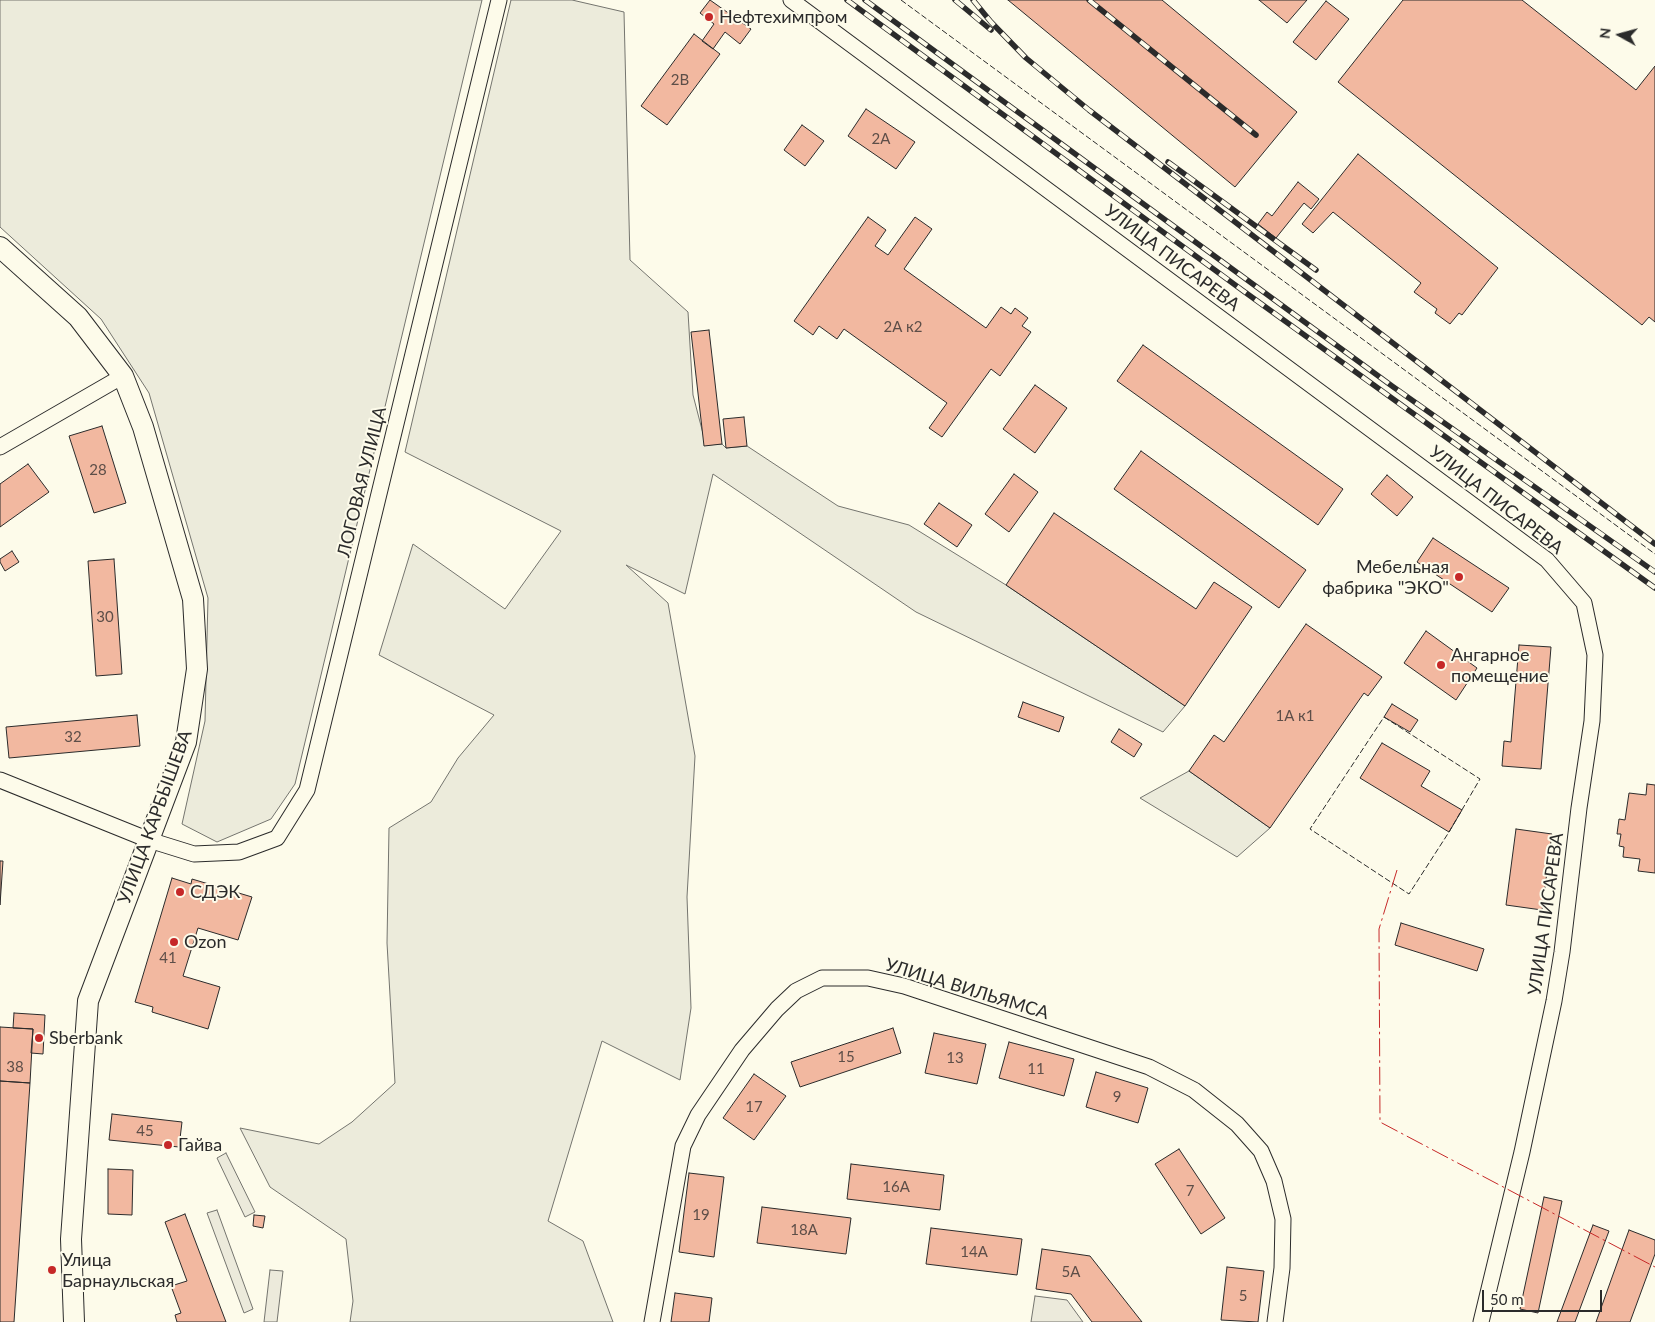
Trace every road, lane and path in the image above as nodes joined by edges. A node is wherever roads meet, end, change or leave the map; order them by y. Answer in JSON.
{"nodes":[{"id":1,"x":498,"y":0,"type":"edge"},
{"id":2,"x":791,"y":0,"type":"edge"},
{"id":3,"x":0,"y":247,"type":"edge"},
{"id":4,"x":123,"y":376,"type":"junction"},
{"id":5,"x":0,"y":447,"type":"edge"},
{"id":6,"x":0,"y":780,"type":"edge"},
{"id":7,"x":149,"y":840,"type":"junction"},
{"id":8,"x":74,"y":1322,"type":"edge"},
{"id":9,"x":652,"y":1322,"type":"edge"},
{"id":10,"x":1275,"y":1322,"type":"edge"},
{"id":11,"x":1482,"y":1322,"type":"edge"}],
"edges":[{"from":1,"to":7,"type":"street","name":"ЛОГОВАЯ УЛИЦА"},
{"from":2,"to":11,"type":"street","name":"УЛИЦА ПИСАРЕВА"},
{"from":3,"to":4,"type":"street","name":"УЛИЦА КАРБЫШЕВА"},
{"from":4,"to":5,"type":"street"},
{"from":4,"to":7,"type":"street","name":"УЛИЦА КАРБЫШЕВА"},
{"from":6,"to":7,"type":"street","name":"ЛОГОВАЯ УЛИЦА"},
{"from":7,"to":8,"type":"street","name":"УЛИЦА КАРБЫШЕВА"},
{"from":9,"to":10,"type":"street","name":"УЛИЦА ВИЛЬЯМСА"}]}
